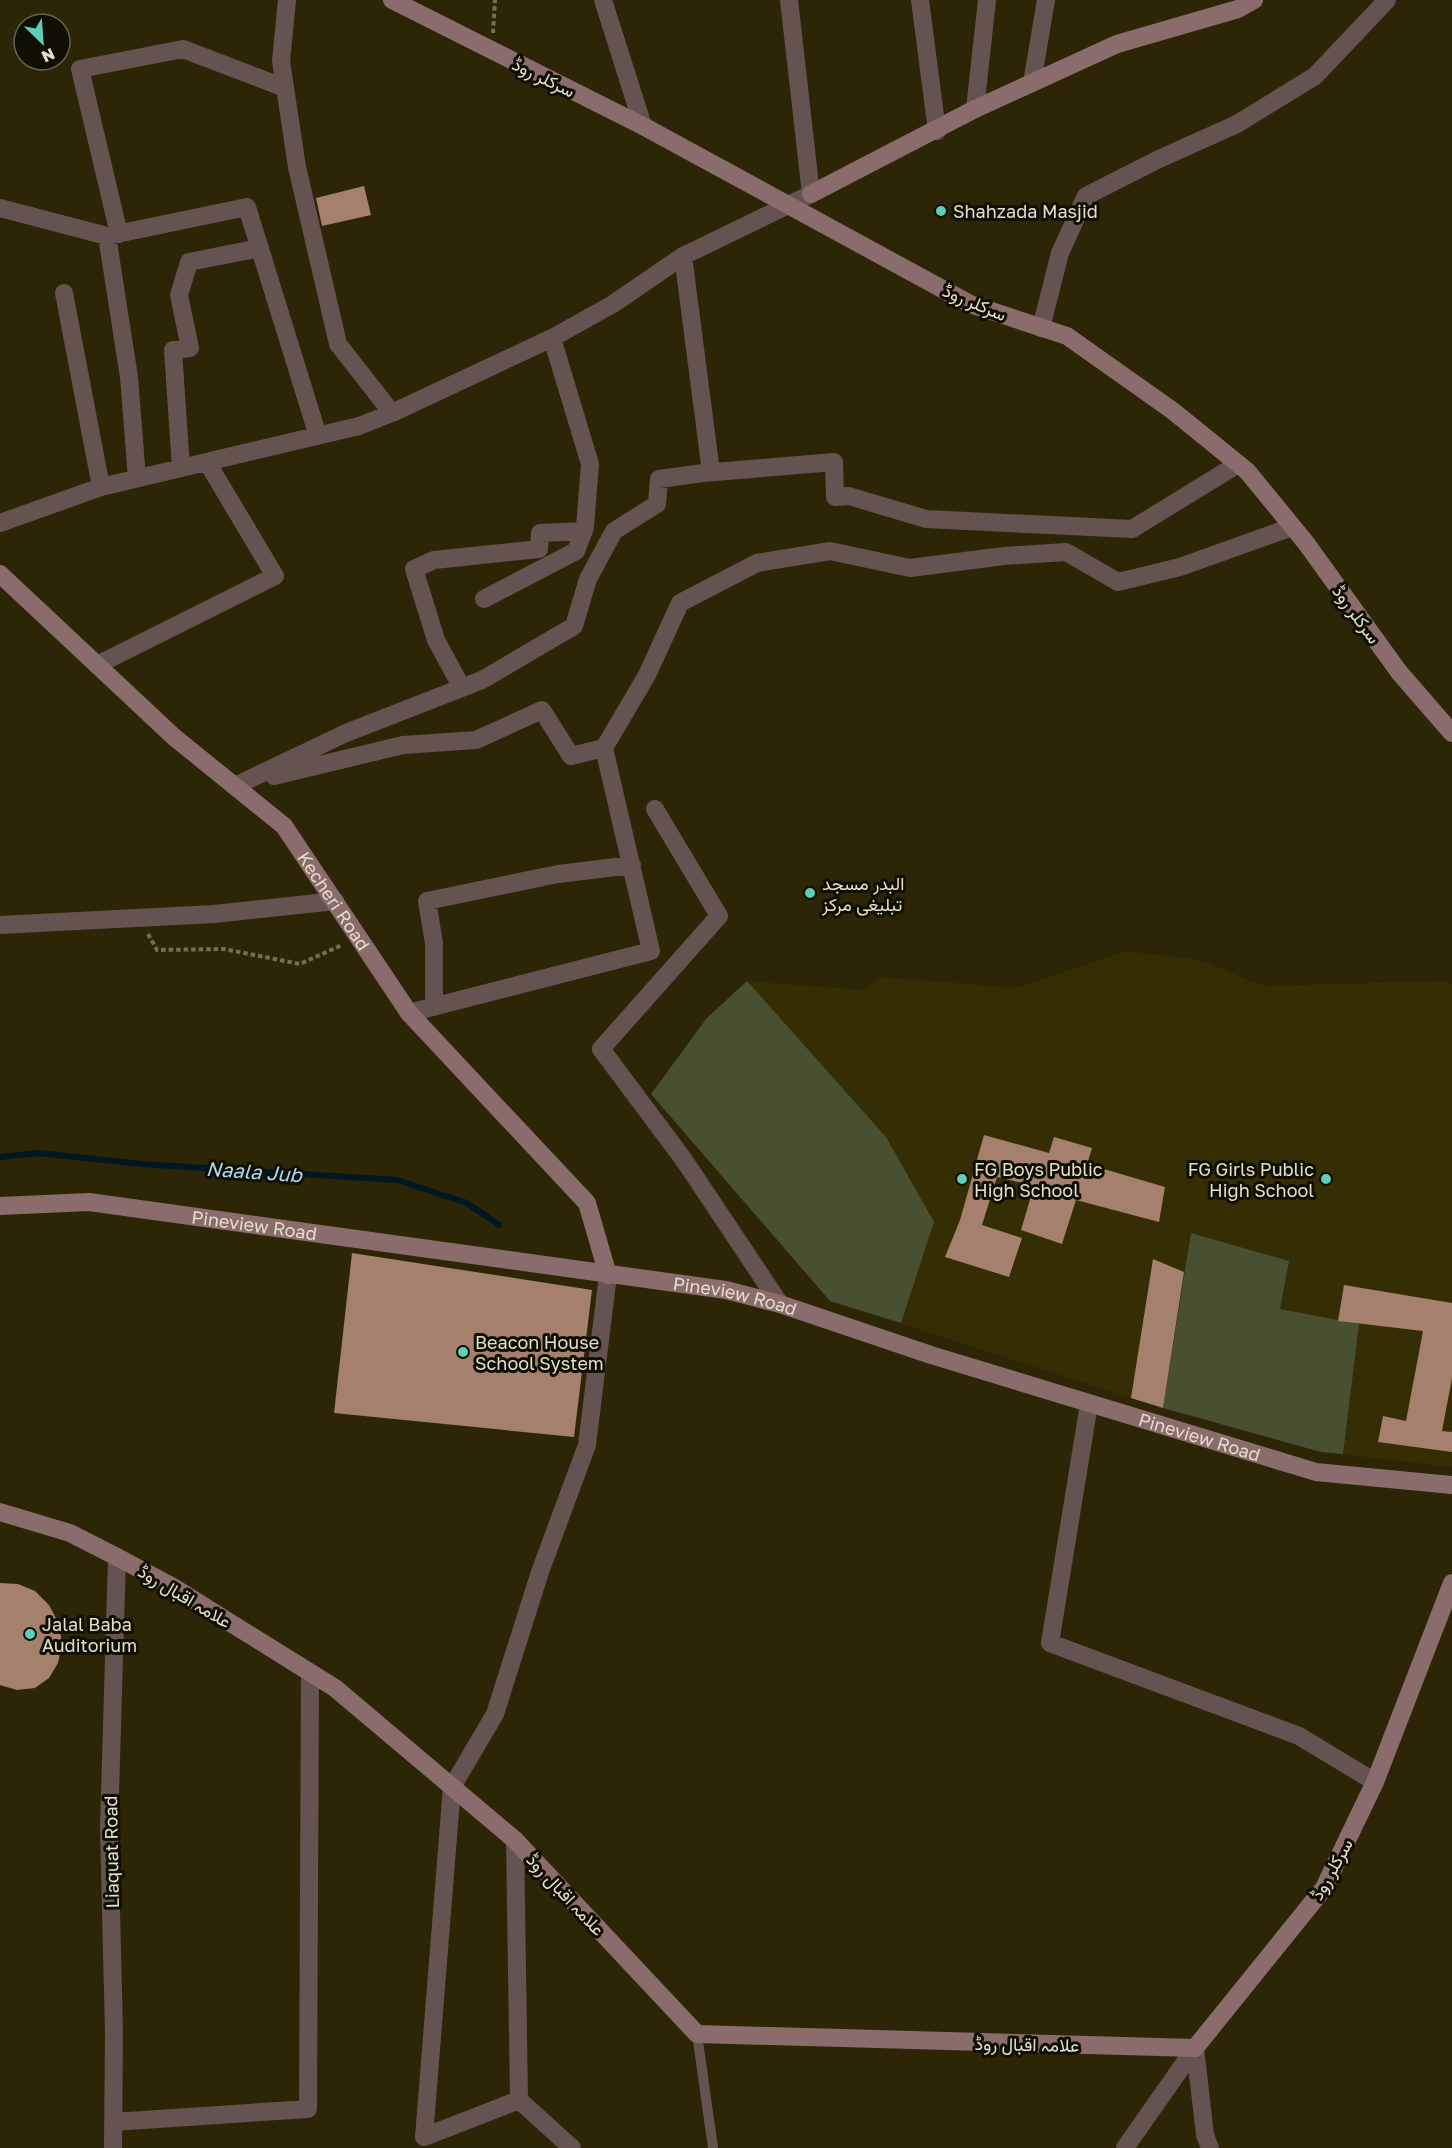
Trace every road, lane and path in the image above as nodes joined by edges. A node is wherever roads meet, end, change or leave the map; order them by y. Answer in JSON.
{"nodes":[{"id":1,"x":287,"y":0,"type":"edge"},
{"id":2,"x":392,"y":0,"type":"edge"},
{"id":3,"x":495,"y":0,"type":"edge"},
{"id":4,"x":603,"y":0,"type":"edge"},
{"id":5,"x":789,"y":0,"type":"edge"},
{"id":6,"x":920,"y":0,"type":"edge"},
{"id":7,"x":987,"y":0,"type":"edge"},
{"id":8,"x":1046,"y":0,"type":"edge"},
{"id":9,"x":1254,"y":0,"type":"edge"},
{"id":10,"x":1387,"y":0,"type":"edge"},
{"id":11,"x":492,"y":52,"type":"junction"},
{"id":12,"x":1032,"y":83,"type":"junction"},
{"id":13,"x":285,"y":88,"type":"junction"},
{"id":14,"x":975,"y":109,"type":"junction"},
{"id":15,"x":643,"y":126,"type":"junction"},
{"id":16,"x":937,"y":131,"type":"junction"},
{"id":17,"x":811,"y":194,"type":"junction"},
{"id":18,"x":788,"y":204,"type":"junction"},
{"id":19,"x":0,"y":208,"type":"edge"},
{"id":20,"x":113,"y":235,"type":"junction"},
{"id":21,"x":260,"y":248,"type":"junction"},
{"id":22,"x":683,"y":256,"type":"junction"},
{"id":23,"x":64,"y":292,"type":"dead end"},
{"id":24,"x":1041,"y":328,"type":"junction"},
{"id":25,"x":552,"y":338,"type":"junction"},
{"id":26,"x":392,"y":413,"type":"junction"},
{"id":27,"x":318,"y":436,"type":"junction"},
{"id":28,"x":207,"y":462,"type":"junction"},
{"id":29,"x":1238,"y":464,"type":"junction"},
{"id":30,"x":181,"y":468,"type":"junction"},
{"id":31,"x":711,"y":472,"type":"junction"},
{"id":32,"x":137,"y":478,"type":"junction"},
{"id":33,"x":102,"y":487,"type":"junction"},
{"id":34,"x":0,"y":523,"type":"edge"},
{"id":35,"x":1292,"y":527,"type":"junction"},
{"id":36,"x":584,"y":531,"type":"junction"},
{"id":37,"x":0,"y":574,"type":"edge"},
{"id":38,"x":484,"y":599,"type":"dead end"},
{"id":39,"x":97,"y":665,"type":"junction"},
{"id":40,"x":462,"y":688,"type":"junction"},
{"id":41,"x":1452,"y":733,"type":"edge"},
{"id":42,"x":604,"y":748,"type":"junction"},
{"id":43,"x":235,"y":786,"type":"junction"},
{"id":44,"x":655,"y":809,"type":"dead end"},
{"id":45,"x":632,"y":865,"type":"junction"},
{"id":46,"x":335,"y":902,"type":"junction"},
{"id":47,"x":138,"y":918,"type":"junction"},
{"id":48,"x":0,"y":925,"type":"edge"},
{"id":49,"x":359,"y":937,"type":"junction"},
{"id":50,"x":434,"y":1006,"type":"junction"},
{"id":51,"x":409,"y":1013,"type":"junction"},
{"id":52,"x":0,"y":1206,"type":"edge"},
{"id":53,"x":608,"y":1275,"type":"junction"},
{"id":54,"x":780,"y":1304,"type":"junction"},
{"id":55,"x":1089,"y":1404,"type":"junction"},
{"id":56,"x":1452,"y":1485,"type":"edge"},
{"id":57,"x":0,"y":1512,"type":"edge"},
{"id":58,"x":117,"y":1557,"type":"junction"},
{"id":59,"x":1452,"y":1583,"type":"edge"},
{"id":60,"x":310,"y":1673,"type":"junction"},
{"id":61,"x":1375,"y":1782,"type":"junction"},
{"id":62,"x":452,"y":1787,"type":"junction"},
{"id":63,"x":515,"y":1840,"type":"junction"},
{"id":64,"x":697,"y":2034,"type":"junction"},
{"id":65,"x":1195,"y":2048,"type":"junction"},
{"id":66,"x":519,"y":2100,"type":"junction"},
{"id":67,"x":113,"y":2122,"type":"junction"},
{"id":68,"x":113,"y":2148,"type":"edge"},
{"id":69,"x":572,"y":2148,"type":"edge"},
{"id":70,"x":713,"y":2148,"type":"edge"},
{"id":71,"x":1125,"y":2148,"type":"edge"},
{"id":72,"x":1210,"y":2148,"type":"edge"}],
"edges":[{"from":1,"to":13,"type":"street"},
{"from":2,"to":11,"type":"main road","name":"سرکلر روڈ"},
{"from":3,"to":11,"type":"path"},
{"from":4,"to":15,"type":"street"},
{"from":5,"to":17,"type":"street"},
{"from":6,"to":16,"type":"street"},
{"from":7,"to":14,"type":"street"},
{"from":8,"to":12,"type":"street"},
{"from":9,"to":12,"type":"main road"},
{"from":10,"to":24,"type":"street"},
{"from":11,"to":15,"type":"main road","name":"سرکلر روڈ"},
{"from":12,"to":14,"type":"main road"},
{"from":13,"to":20,"type":"street"},
{"from":13,"to":26,"type":"street"},
{"from":14,"to":16,"type":"main road"},
{"from":15,"to":18,"type":"main road","name":"سرکلر روڈ"},
{"from":16,"to":17,"type":"main road"},
{"from":17,"to":18,"type":"street"},
{"from":18,"to":22,"type":"street"},
{"from":18,"to":24,"type":"main road","name":"سرکلر روڈ"},
{"from":19,"to":20,"type":"street"},
{"from":20,"to":21,"type":"street"},
{"from":20,"to":32,"type":"street"},
{"from":21,"to":27,"type":"street"},
{"from":21,"to":30,"type":"street"},
{"from":22,"to":25,"type":"street"},
{"from":22,"to":31,"type":"street"},
{"from":23,"to":33,"type":"street"},
{"from":24,"to":29,"type":"main road","name":"سرکلر روڈ"},
{"from":25,"to":26,"type":"street"},
{"from":25,"to":36,"type":"street"},
{"from":26,"to":27,"type":"street"},
{"from":27,"to":28,"type":"street"},
{"from":28,"to":30,"type":"street"},
{"from":28,"to":39,"type":"street"},
{"from":29,"to":31,"type":"street"},
{"from":29,"to":35,"type":"main road","name":"سرکلر روڈ"},
{"from":30,"to":32,"type":"street"},
{"from":31,"to":40,"type":"street"},
{"from":32,"to":33,"type":"street"},
{"from":33,"to":34,"type":"street"},
{"from":35,"to":41,"type":"main road","name":"سرکلر روڈ"},
{"from":35,"to":42,"type":"street"},
{"from":36,"to":38,"type":"street"},
{"from":36,"to":40,"type":"street"},
{"from":37,"to":39,"type":"main road","name":"Kecheri Road"},
{"from":39,"to":43,"type":"main road","name":"Kecheri Road"},
{"from":40,"to":43,"type":"street"},
{"from":42,"to":43,"type":"street"},
{"from":42,"to":45,"type":"street"},
{"from":43,"to":46,"type":"main road","name":"Kecheri Road"},
{"from":44,"to":54,"type":"street"},
{"from":45,"to":50,"type":"street"},
{"from":45,"to":50,"type":"street"},
{"from":46,"to":47,"type":"street"},
{"from":46,"to":49,"type":"main road","name":"Kecheri Road"},
{"from":47,"to":48,"type":"street"},
{"from":47,"to":49,"type":"path"},
{"from":49,"to":51,"type":"main road","name":"Kecheri Road"},
{"from":50,"to":51,"type":"street"},
{"from":51,"to":53,"type":"main road","name":"Kecheri Road"},
{"from":52,"to":53,"type":"main road","name":"Pineview Road"},
{"from":53,"to":54,"type":"main road","name":"Pineview Road"},
{"from":53,"to":62,"type":"street"},
{"from":54,"to":55,"type":"main road","name":"Pineview Road"},
{"from":55,"to":56,"type":"main road","name":"Pineview Road"},
{"from":55,"to":61,"type":"street"},
{"from":57,"to":58,"type":"main road","name":"علامہ اقبال روڈ"},
{"from":58,"to":60,"type":"main road","name":"علامہ اقبال روڈ"},
{"from":58,"to":67,"type":"street","name":"Liaquat Road"},
{"from":59,"to":61,"type":"main road","name":"سرکلر روڈ"},
{"from":60,"to":62,"type":"main road","name":"علامہ اقبال روڈ"},
{"from":60,"to":67,"type":"street"},
{"from":61,"to":65,"type":"main road","name":"سرکلر روڈ"},
{"from":62,"to":63,"type":"main road","name":"علامہ اقبال روڈ"},
{"from":62,"to":66,"type":"street"},
{"from":63,"to":64,"type":"main road","name":"علامہ اقبال روڈ"},
{"from":63,"to":66,"type":"street"},
{"from":64,"to":65,"type":"main road","name":"علامہ اقبال روڈ"},
{"from":64,"to":70,"type":"lane"},
{"from":65,"to":71,"type":"street","name":"سرکلر روڈ"},
{"from":65,"to":72,"type":"street"},
{"from":66,"to":69,"type":"street"},
{"from":67,"to":68,"type":"street","name":"Liaquat Road"}]}
